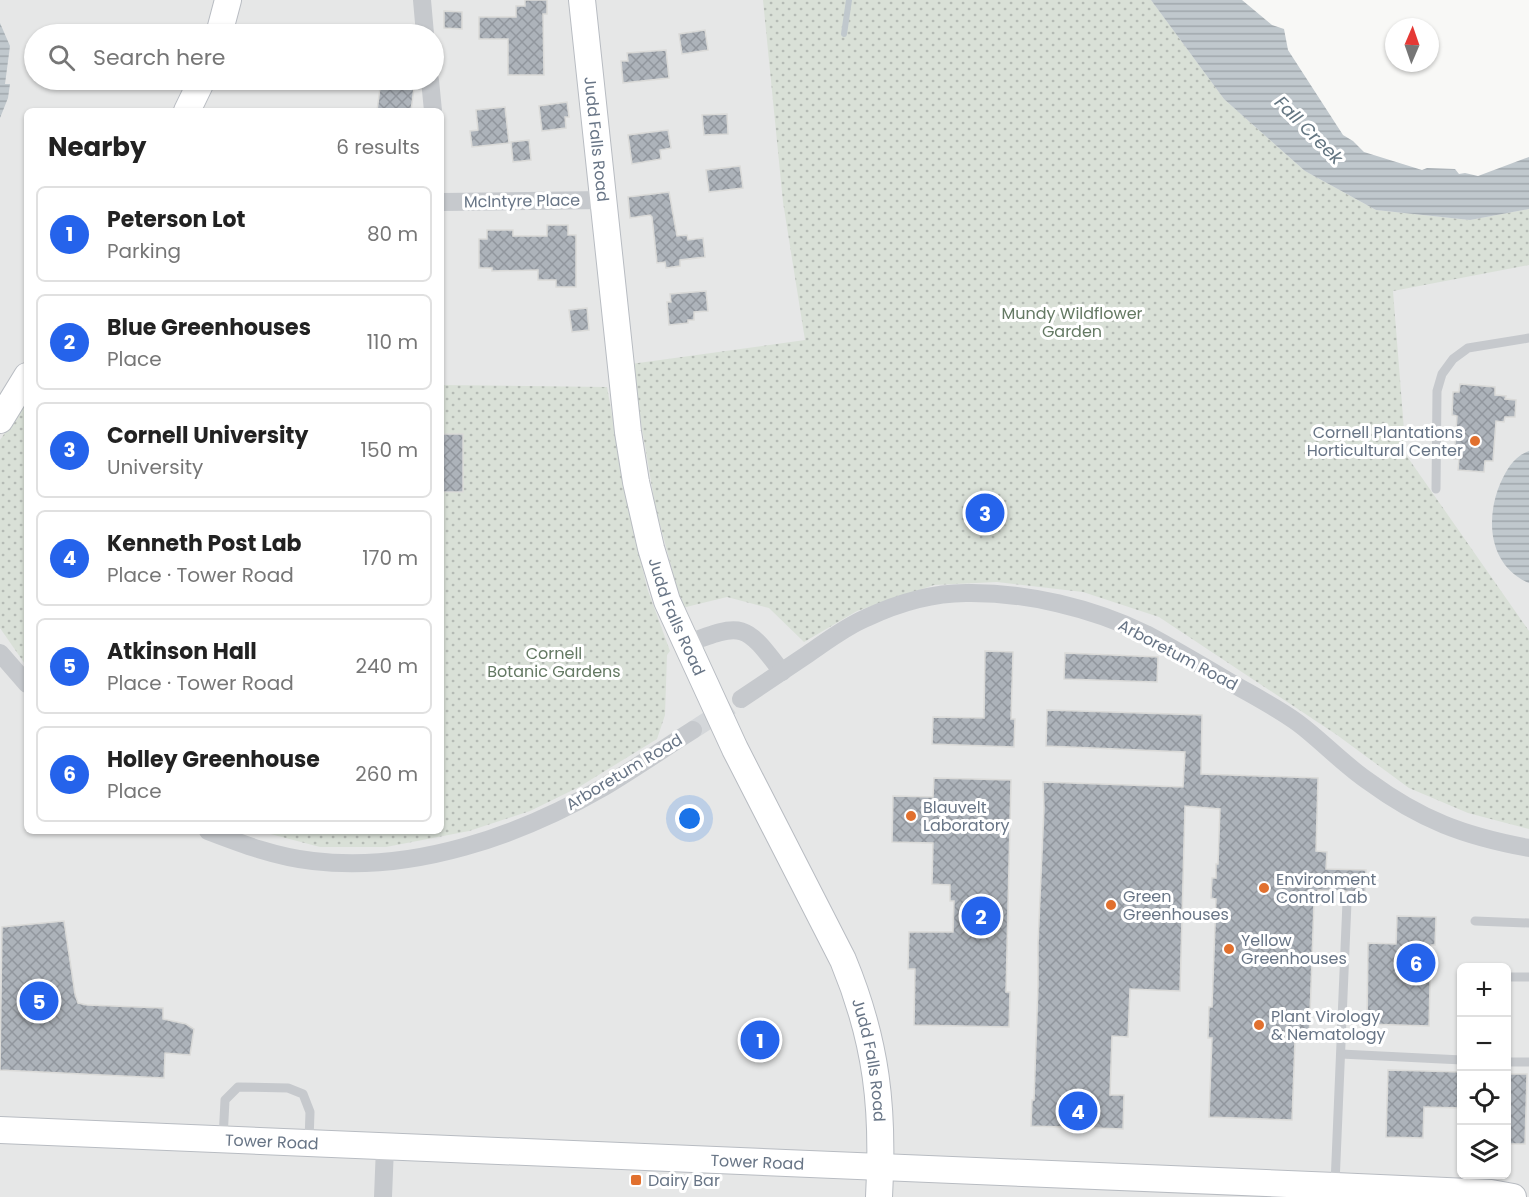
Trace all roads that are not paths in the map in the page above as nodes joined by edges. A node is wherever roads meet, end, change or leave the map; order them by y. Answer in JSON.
{"nodes":[{"id":1,"x":228,"y":0,"type":"edge"},
{"id":2,"x":422,"y":0,"type":"edge"},
{"id":3,"x":582,"y":0,"type":"edge"},
{"id":4,"x":222,"y":24,"type":"edge"},
{"id":5,"x":424,"y":24,"type":"edge"},
{"id":6,"x":197,"y":90,"type":"edge"},
{"id":7,"x":431,"y":90,"type":"edge"},
{"id":8,"x":189,"y":108,"type":"edge"},
{"id":9,"x":433,"y":108,"type":"edge"},
{"id":10,"x":604,"y":200,"type":"junction"},
{"id":11,"x":444,"y":202,"type":"edge"},
{"id":12,"x":1529,"y":338,"type":"edge"},
{"id":13,"x":24,"y":381,"type":"edge"},
{"id":14,"x":0,"y":420,"type":"edge"},
{"id":15,"x":1436,"y":489,"type":"dead end"},
{"id":16,"x":686,"y":644,"type":"junction"},
{"id":17,"x":0,"y":652,"type":"edge"},
{"id":18,"x":782,"y":672,"type":"junction"},
{"id":19,"x":24,"y":680,"type":"edge"},
{"id":20,"x":741,"y":699,"type":"tunnel mouth"},
{"id":21,"x":693,"y":730,"type":"tunnel mouth"},
{"id":22,"x":216,"y":834,"type":"edge"},
{"id":23,"x":1529,"y":848,"type":"edge"},
{"id":24,"x":1347,"y":902,"type":"dead end"},
{"id":25,"x":1474,"y":921,"type":"dead end"},
{"id":26,"x":1529,"y":923,"type":"edge"},
{"id":27,"x":1511,"y":977,"type":"edge"},
{"id":28,"x":1529,"y":977,"type":"edge"},
{"id":29,"x":1341,"y":1054,"type":"junction"},
{"id":30,"x":1457,"y":1060,"type":"edge"},
{"id":31,"x":1511,"y":1062,"type":"edge"},
{"id":32,"x":1529,"y":1062,"type":"edge"},
{"id":33,"x":0,"y":1130,"type":"edge"},
{"id":34,"x":223,"y":1140,"type":"junction"},
{"id":35,"x":309,"y":1143,"type":"junction"},
{"id":36,"x":385,"y":1147,"type":"junction"},
{"id":37,"x":881,"y":1167,"type":"junction"},
{"id":38,"x":1335,"y":1186,"type":"junction"},
{"id":39,"x":383,"y":1197,"type":"edge"},
{"id":40,"x":879,"y":1197,"type":"edge"},
{"id":41,"x":1513,"y":1197,"type":"edge"}],
"edges":[{"from":1,"to":4,"type":"street"},
{"from":2,"to":5,"type":"street"},
{"from":3,"to":10,"type":"street","name":"Judd Falls Road"},
{"from":6,"to":8,"type":"street"},
{"from":7,"to":9,"type":"street"},
{"from":10,"to":11,"type":"street","name":"McIntyre Place"},
{"from":10,"to":16,"type":"street","name":"Judd Falls Road"},
{"from":12,"to":15,"type":"lane"},
{"from":13,"to":14,"type":"street"},
{"from":16,"to":18,"type":"street"},
{"from":16,"to":37,"type":"street","name":"Judd Falls Road"},
{"from":17,"to":19,"type":"street"},
{"from":18,"to":20,"type":"street","name":"Arboretum Road"},
{"from":18,"to":23,"type":"street","name":"Arboretum Road"},
{"from":21,"to":22,"type":"street","name":"Arboretum Road"},
{"from":24,"to":29,"type":"lane"},
{"from":25,"to":26,"type":"lane"},
{"from":27,"to":28,"type":"lane"},
{"from":29,"to":30,"type":"lane"},
{"from":29,"to":38,"type":"lane"},
{"from":31,"to":32,"type":"lane"},
{"from":33,"to":34,"type":"street","name":"Tower Road"},
{"from":34,"to":35,"type":"street","name":"Tower Road"},
{"from":34,"to":35,"type":"lane"},
{"from":35,"to":36,"type":"street","name":"Tower Road"},
{"from":36,"to":37,"type":"street","name":"Tower Road"},
{"from":36,"to":39,"type":"street"},
{"from":37,"to":38,"type":"street","name":"Tower Road"},
{"from":37,"to":40,"type":"street","name":"Judd Falls Road"},
{"from":38,"to":41,"type":"street","name":"Tower Road"}]}
